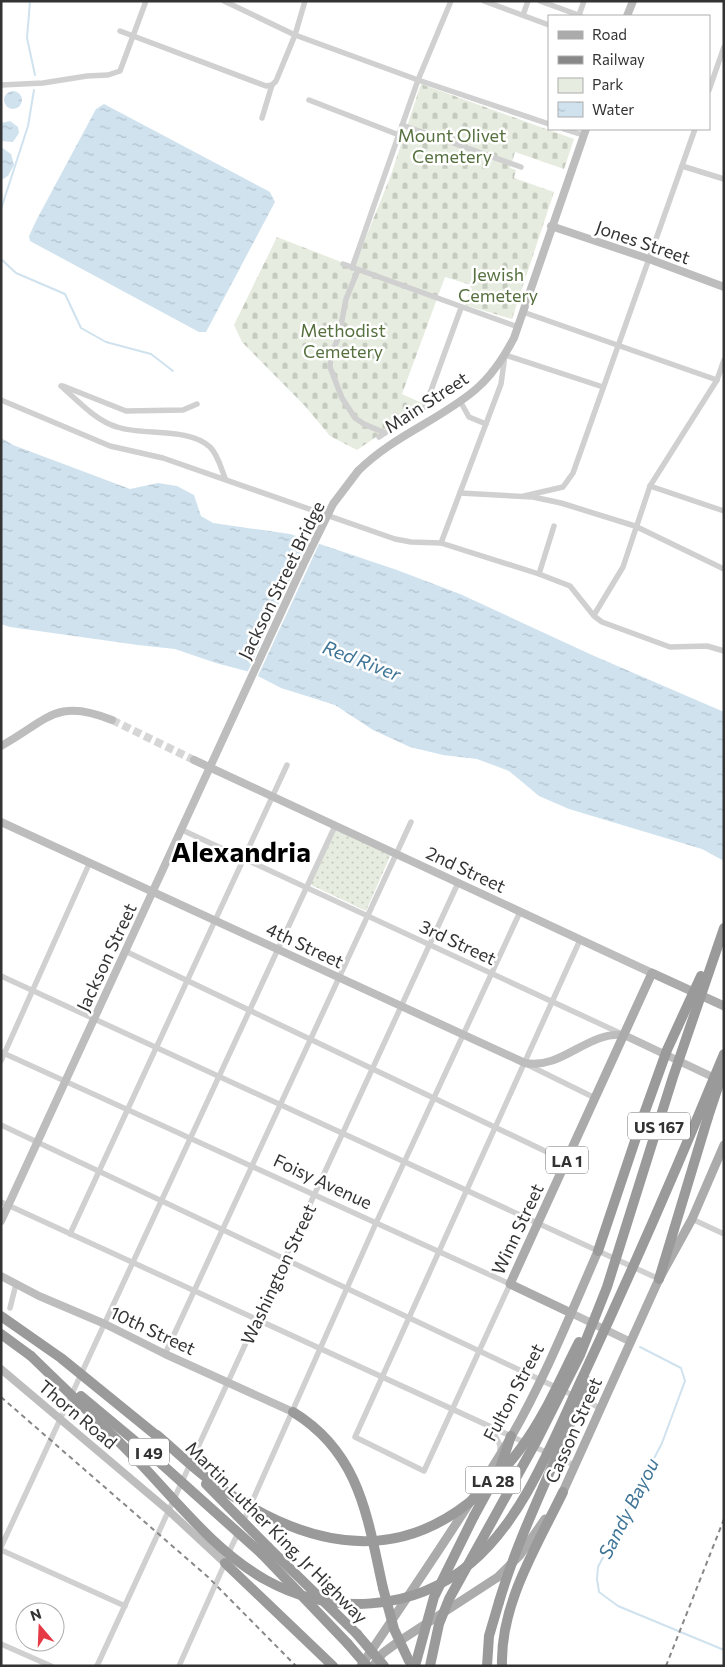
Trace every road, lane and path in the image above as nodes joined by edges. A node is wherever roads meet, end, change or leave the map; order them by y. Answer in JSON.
{"nodes":[{"id":1,"x":146,"y":1,"type":"edge"},
{"id":2,"x":224,"y":1,"type":"edge"},
{"id":3,"x":305,"y":1,"type":"edge"},
{"id":4,"x":451,"y":1,"type":"edge"},
{"id":5,"x":484,"y":1,"type":"edge"},
{"id":6,"x":528,"y":1,"type":"edge"},
{"id":7,"x":540,"y":1,"type":"edge"},
{"id":8,"x":584,"y":1,"type":"edge"},
{"id":9,"x":633,"y":1,"type":"edge"},
{"id":10,"x":523,"y":15,"type":"junction"},
{"id":11,"x":577,"y":15,"type":"edge"},
{"id":12,"x":580,"y":15,"type":"edge"},
{"id":13,"x":627,"y":15,"type":"edge"},
{"id":14,"x":548,"y":25,"type":"edge"},
{"id":15,"x":120,"y":31,"type":"dead end"},
{"id":16,"x":295,"y":34,"type":"junction"},
{"id":17,"x":133,"y":35,"type":"junction"},
{"id":18,"x":724,"y":47,"type":"edge"},
{"id":19,"x":721,"y":64,"type":"edge"},
{"id":20,"x":418,"y":80,"type":"junction"},
{"id":21,"x":1,"y":85,"type":"edge"},
{"id":22,"x":272,"y":85,"type":"junction"},
{"id":23,"x":710,"y":88,"type":"edge"},
{"id":24,"x":308,"y":100,"type":"dead end"},
{"id":25,"x":262,"y":118,"type":"dead end"},
{"id":26,"x":548,"y":124,"type":"edge"},
{"id":27,"x":402,"y":125,"type":"junction"},
{"id":28,"x":571,"y":130,"type":"edge"},
{"id":29,"x":695,"y":130,"type":"edge"},
{"id":30,"x":584,"y":132,"type":"edge"},
{"id":31,"x":399,"y":135,"type":"junction"},
{"id":32,"x":682,"y":166,"type":"junction"},
{"id":33,"x":521,"y":167,"type":"dead end"},
{"id":34,"x":724,"y":179,"type":"edge"},
{"id":35,"x":551,"y":226,"type":"junction"},
{"id":36,"x":649,"y":258,"type":"junction"},
{"id":37,"x":343,"y":264,"type":"dead end"},
{"id":38,"x":355,"y":269,"type":"junction"},
{"id":39,"x":724,"y":287,"type":"edge"},
{"id":40,"x":461,"y":308,"type":"junction"},
{"id":41,"x":523,"y":312,"type":"junction"},
{"id":42,"x":518,"y":327,"type":"junction"},
{"id":43,"x":618,"y":345,"type":"junction"},
{"id":44,"x":505,"y":355,"type":"junction"},
{"id":45,"x":724,"y":360,"type":"edge"},
{"id":46,"x":717,"y":380,"type":"junction"},
{"id":47,"x":603,"y":387,"type":"junction"},
{"id":48,"x":1,"y":400,"type":"edge"},
{"id":49,"x":460,"y":400,"type":"junction"},
{"id":50,"x":197,"y":404,"type":"dead end"},
{"id":51,"x":486,"y":424,"type":"junction"},
{"id":52,"x":385,"y":433,"type":"junction"},
{"id":53,"x":379,"y":437,"type":"dead end"},
{"id":54,"x":358,"y":471,"type":"joint"},
{"id":55,"x":225,"y":478,"type":"junction"},
{"id":56,"x":650,"y":486,"type":"junction"},
{"id":57,"x":460,"y":493,"type":"junction"},
{"id":58,"x":524,"y":496,"type":"junction"},
{"id":59,"x":724,"y":511,"type":"edge"},
{"id":60,"x":554,"y":526,"type":"dead end"},
{"id":61,"x":635,"y":526,"type":"junction"},
{"id":62,"x":441,"y":543,"type":"junction"},
{"id":63,"x":724,"y":569,"type":"edge"},
{"id":64,"x":539,"y":574,"type":"junction"},
{"id":65,"x":594,"y":615,"type":"junction"},
{"id":66,"x":724,"y":651,"type":"edge"},
{"id":67,"x":238,"y":706,"type":"joint"},
{"id":68,"x":112,"y":720,"type":"tunnel mouth"},
{"id":69,"x":1,"y":746,"type":"edge"},
{"id":70,"x":194,"y":760,"type":"tunnel mouth"},
{"id":71,"x":287,"y":765,"type":"dead end"},
{"id":72,"x":209,"y":768,"type":"junction"},
{"id":73,"x":272,"y":797,"type":"junction"},
{"id":74,"x":1,"y":822,"type":"edge"},
{"id":75,"x":411,"y":822,"type":"dead end"},
{"id":76,"x":335,"y":826,"type":"junction"},
{"id":77,"x":180,"y":829,"type":"junction"},
{"id":78,"x":396,"y":854,"type":"junction"},
{"id":79,"x":244,"y":859,"type":"junction"},
{"id":80,"x":90,"y":862,"type":"junction"},
{"id":81,"x":458,"y":883,"type":"junction"},
{"id":82,"x":306,"y":888,"type":"junction"},
{"id":83,"x":152,"y":891,"type":"junction"},
{"id":84,"x":520,"y":912,"type":"junction"},
{"id":85,"x":367,"y":916,"type":"junction"},
{"id":86,"x":215,"y":920,"type":"junction"},
{"id":87,"x":724,"y":928,"type":"edge"},
{"id":88,"x":580,"y":940,"type":"junction"},
{"id":89,"x":430,"y":945,"type":"junction"},
{"id":90,"x":278,"y":949,"type":"junction"},
{"id":91,"x":125,"y":951,"type":"junction"},
{"id":92,"x":652,"y":973,"type":"junction"},
{"id":93,"x":492,"y":974,"type":"junction"},
{"id":94,"x":1,"y":976,"type":"edge"},
{"id":95,"x":339,"y":977,"type":"junction"},
{"id":96,"x":187,"y":981,"type":"junction"},
{"id":97,"x":33,"y":991,"type":"junction"},
{"id":98,"x":552,"y":1002,"type":"junction"},
{"id":99,"x":402,"y":1006,"type":"junction"},
{"id":100,"x":724,"y":1006,"type":"edge"},
{"id":101,"x":249,"y":1010,"type":"junction"},
{"id":102,"x":94,"y":1019,"type":"junction"},
{"id":103,"x":464,"y":1035,"type":"junction"},
{"id":104,"x":624,"y":1035,"type":"junction"},
{"id":105,"x":310,"y":1039,"type":"junction"},
{"id":106,"x":156,"y":1048,"type":"junction"},
{"id":107,"x":3,"y":1053,"type":"edge"},
{"id":108,"x":724,"y":1054,"type":"edge"},
{"id":109,"x":1,"y":1061,"type":"edge"},
{"id":110,"x":524,"y":1063,"type":"junction"},
{"id":111,"x":724,"y":1068,"type":"edge"},
{"id":112,"x":373,"y":1069,"type":"junction"},
{"id":113,"x":219,"y":1076,"type":"junction"},
{"id":114,"x":65,"y":1081,"type":"junction"},
{"id":115,"x":724,"y":1082,"type":"edge"},
{"id":116,"x":434,"y":1098,"type":"junction"},
{"id":117,"x":595,"y":1098,"type":"junction"},
{"id":118,"x":280,"y":1104,"type":"junction"},
{"id":119,"x":128,"y":1110,"type":"junction"},
{"id":120,"x":1,"y":1125,"type":"edge"},
{"id":121,"x":495,"y":1127,"type":"junction"},
{"id":122,"x":343,"y":1134,"type":"junction"},
{"id":123,"x":190,"y":1138,"type":"junction"},
{"id":124,"x":37,"y":1142,"type":"junction"},
{"id":125,"x":724,"y":1145,"type":"edge"},
{"id":126,"x":566,"y":1161,"type":"junction"},
{"id":127,"x":404,"y":1162,"type":"junction"},
{"id":128,"x":251,"y":1166,"type":"junction"},
{"id":129,"x":99,"y":1172,"type":"junction"},
{"id":130,"x":467,"y":1190,"type":"junction"},
{"id":131,"x":314,"y":1195,"type":"junction"},
{"id":132,"x":161,"y":1201,"type":"junction"},
{"id":133,"x":5,"y":1204,"type":"edge"},
{"id":134,"x":692,"y":1219,"type":"junction"},
{"id":135,"x":1,"y":1221,"type":"edge"},
{"id":136,"x":376,"y":1223,"type":"junction"},
{"id":137,"x":538,"y":1223,"type":"junction"},
{"id":138,"x":221,"y":1229,"type":"junction"},
{"id":139,"x":70,"y":1234,"type":"junction"},
{"id":140,"x":724,"y":1234,"type":"edge"},
{"id":141,"x":598,"y":1251,"type":"junction"},
{"id":142,"x":439,"y":1252,"type":"junction"},
{"id":143,"x":285,"y":1259,"type":"junction"},
{"id":144,"x":133,"y":1263,"type":"junction"},
{"id":145,"x":1,"y":1276,"type":"edge"},
{"id":146,"x":659,"y":1279,"type":"junction"},
{"id":147,"x":16,"y":1284,"type":"junction"},
{"id":148,"x":510,"y":1284,"type":"junction"},
{"id":149,"x":347,"y":1288,"type":"junction"},
{"id":150,"x":194,"y":1291,"type":"junction"},
{"id":151,"x":10,"y":1308,"type":"dead end"},
{"id":152,"x":613,"y":1312,"type":"junction"},
{"id":153,"x":571,"y":1313,"type":"junction"},
{"id":154,"x":1,"y":1316,"type":"edge"},
{"id":155,"x":409,"y":1318,"type":"junction"},
{"id":156,"x":257,"y":1320,"type":"junction"},
{"id":157,"x":592,"y":1322,"type":"junction"},
{"id":158,"x":104,"y":1324,"type":"junction"},
{"id":159,"x":1,"y":1334,"type":"edge"},
{"id":160,"x":631,"y":1342,"type":"junction"},
{"id":161,"x":320,"y":1349,"type":"junction"},
{"id":162,"x":479,"y":1351,"type":"junction"},
{"id":163,"x":165,"y":1354,"type":"junction"},
{"id":164,"x":31,"y":1356,"type":"junction"},
{"id":165,"x":1,"y":1369,"type":"edge"},
{"id":166,"x":382,"y":1377,"type":"junction"},
{"id":167,"x":540,"y":1380,"type":"junction"},
{"id":168,"x":229,"y":1381,"type":"junction"},
{"id":169,"x":600,"y":1408,"type":"junction"},
{"id":170,"x":452,"y":1410,"type":"junction"},
{"id":171,"x":293,"y":1412,"type":"junction"},
{"id":172,"x":61,"y":1418,"type":"junction"},
{"id":173,"x":489,"y":1427,"type":"junction"},
{"id":174,"x":157,"y":1435,"type":"junction"},
{"id":175,"x":511,"y":1436,"type":"junction"},
{"id":176,"x":500,"y":1453,"type":"junction"},
{"id":177,"x":574,"y":1466,"type":"junction"},
{"id":178,"x":563,"y":1492,"type":"junction"},
{"id":179,"x":168,"y":1511,"type":"junction"},
{"id":180,"x":1,"y":1549,"type":"edge"},
{"id":181,"x":265,"y":1550,"type":"junction"},
{"id":182,"x":225,"y":1563,"type":"junction"},
{"id":183,"x":125,"y":1606,"type":"junction"},
{"id":184,"x":1,"y":1644,"type":"edge"},
{"id":185,"x":412,"y":1664,"type":"edge"},
{"id":186,"x":51,"y":1666,"type":"edge"},
{"id":187,"x":97,"y":1666,"type":"edge"},
{"id":188,"x":179,"y":1666,"type":"edge"},
{"id":189,"x":332,"y":1666,"type":"edge"},
{"id":190,"x":361,"y":1666,"type":"edge"},
{"id":191,"x":368,"y":1666,"type":"edge"},
{"id":192,"x":373,"y":1666,"type":"edge"},
{"id":193,"x":384,"y":1666,"type":"edge"},
{"id":194,"x":430,"y":1666,"type":"edge"},
{"id":195,"x":487,"y":1666,"type":"edge"},
{"id":196,"x":502,"y":1666,"type":"edge"}],
"edges":[{"from":1,"to":17,"type":"street"},
{"from":2,"to":16,"type":"street"},
{"from":3,"to":16,"type":"street"},
{"from":4,"to":20,"type":"street"},
{"from":5,"to":10,"type":"street"},
{"from":6,"to":10,"type":"street"},
{"from":7,"to":11,"type":"street"},
{"from":8,"to":12,"type":"street"},
{"from":9,"to":13,"type":"main road"},
{"from":10,"to":14,"type":"street"},
{"from":15,"to":17,"type":"street"},
{"from":16,"to":20,"type":"street"},
{"from":16,"to":22,"type":"street"},
{"from":17,"to":21,"type":"street"},
{"from":17,"to":22,"type":"street"},
{"from":18,"to":19,"type":"street"},
{"from":19,"to":23,"type":"street"},
{"from":20,"to":26,"type":"street"},
{"from":20,"to":27,"type":"street"},
{"from":22,"to":25,"type":"street"},
{"from":24,"to":31,"type":"street"},
{"from":27,"to":31,"type":"street"},
{"from":27,"to":33,"type":"street"},
{"from":28,"to":30,"type":"street"},
{"from":29,"to":32,"type":"street"},
{"from":30,"to":35,"type":"main road","name":"Main Street"},
{"from":31,"to":38,"type":"street"},
{"from":32,"to":34,"type":"street"},
{"from":32,"to":36,"type":"street"},
{"from":35,"to":36,"type":"main road","name":"Jones Street"},
{"from":35,"to":41,"type":"main road","name":"Main Street"},
{"from":36,"to":39,"type":"main road","name":"Jones Street"},
{"from":36,"to":43,"type":"street"},
{"from":37,"to":38,"type":"street"},
{"from":38,"to":40,"type":"street"},
{"from":38,"to":52,"type":"street"},
{"from":40,"to":42,"type":"street"},
{"from":40,"to":52,"type":"street"},
{"from":41,"to":42,"type":"main road","name":"Main Street"},
{"from":41,"to":43,"type":"street"},
{"from":42,"to":44,"type":"main road","name":"Main Street"},
{"from":43,"to":46,"type":"street"},
{"from":43,"to":47,"type":"street"},
{"from":44,"to":47,"type":"street"},
{"from":44,"to":49,"type":"main road","name":"Main Street"},
{"from":44,"to":51,"type":"street"},
{"from":45,"to":46,"type":"street"},
{"from":46,"to":56,"type":"street"},
{"from":47,"to":58,"type":"street"},
{"from":48,"to":55,"type":"street"},
{"from":49,"to":51,"type":"street"},
{"from":49,"to":54,"type":"main road","name":"Main Street"},
{"from":50,"to":55,"type":"street"},
{"from":51,"to":57,"type":"street"},
{"from":52,"to":53,"type":"street"},
{"from":54,"to":67,"type":"main road","name":"Jackson Street Bridge","bridge":true},
{"from":55,"to":62,"type":"street"},
{"from":56,"to":59,"type":"street"},
{"from":56,"to":61,"type":"street"},
{"from":57,"to":58,"type":"street"},
{"from":57,"to":62,"type":"street"},
{"from":58,"to":61,"type":"street"},
{"from":60,"to":64,"type":"street"},
{"from":61,"to":63,"type":"street"},
{"from":61,"to":65,"type":"street"},
{"from":62,"to":64,"type":"street"},
{"from":64,"to":65,"type":"street"},
{"from":65,"to":66,"type":"street"},
{"from":67,"to":72,"type":"main road","name":"Jackson Street"},
{"from":68,"to":69,"type":"main road"},
{"from":70,"to":72,"type":"main road","name":"2nd Street"},
{"from":71,"to":73,"type":"street"},
{"from":72,"to":73,"type":"main road","name":"2nd Street"},
{"from":72,"to":77,"type":"main road","name":"Jackson Street"},
{"from":73,"to":76,"type":"main road","name":"2nd Street"},
{"from":73,"to":79,"type":"street"},
{"from":74,"to":80,"type":"main road","name":"4th Street"},
{"from":75,"to":78,"type":"street"},
{"from":76,"to":78,"type":"main road","name":"2nd Street"},
{"from":76,"to":82,"type":"street"},
{"from":77,"to":79,"type":"street","name":"3rd Street"},
{"from":77,"to":83,"type":"main road","name":"Jackson Street"},
{"from":78,"to":81,"type":"main road","name":"2nd Street"},
{"from":78,"to":85,"type":"street"},
{"from":79,"to":82,"type":"street","name":"3rd Street"},
{"from":79,"to":86,"type":"street"},
{"from":80,"to":83,"type":"main road","name":"4th Street"},
{"from":80,"to":97,"type":"street"},
{"from":81,"to":84,"type":"main road","name":"2nd Street"},
{"from":81,"to":89,"type":"street","name":"Washington Street"},
{"from":82,"to":85,"type":"street","name":"3rd Street"},
{"from":82,"to":90,"type":"street"},
{"from":83,"to":86,"type":"main road","name":"4th Street"},
{"from":83,"to":91,"type":"main road","name":"Jackson Street"},
{"from":84,"to":88,"type":"main road","name":"2nd Street"},
{"from":84,"to":93,"type":"street"},
{"from":85,"to":89,"type":"street","name":"3rd Street"},
{"from":85,"to":95,"type":"street"},
{"from":86,"to":90,"type":"main road","name":"4th Street"},
{"from":86,"to":96,"type":"street"},
{"from":87,"to":141,"type":"highway","bridge":true},
{"from":87,"to":157,"type":"highway","number":"US 167","bridge":true},
{"from":88,"to":92,"type":"main road","name":"2nd Street"},
{"from":88,"to":98,"type":"street"},
{"from":89,"to":93,"type":"street","name":"3rd Street"},
{"from":89,"to":99,"type":"street","name":"Washington Street"},
{"from":90,"to":95,"type":"main road","name":"4th Street"},
{"from":90,"to":101,"type":"street"},
{"from":91,"to":96,"type":"street"},
{"from":91,"to":102,"type":"main road","name":"Jackson Street"},
{"from":92,"to":100,"type":"main road","name":"2nd Street"},
{"from":92,"to":104,"type":"main road","name":"Winn Street","number":"LA 1"},
{"from":93,"to":98,"type":"street","name":"3rd Street"},
{"from":93,"to":103,"type":"street"},
{"from":94,"to":97,"type":"street"},
{"from":95,"to":99,"type":"main road","name":"4th Street"},
{"from":95,"to":105,"type":"street"},
{"from":96,"to":101,"type":"street"},
{"from":96,"to":106,"type":"street"},
{"from":97,"to":102,"type":"street"},
{"from":97,"to":107,"type":"street"},
{"from":98,"to":104,"type":"street","name":"3rd Street"},
{"from":98,"to":110,"type":"street"},
{"from":99,"to":103,"type":"main road","name":"4th Street"},
{"from":99,"to":112,"type":"street","name":"Washington Street"},
{"from":101,"to":105,"type":"street"},
{"from":101,"to":113,"type":"street"},
{"from":102,"to":106,"type":"street"},
{"from":102,"to":114,"type":"main road","name":"Jackson Street"},
{"from":103,"to":110,"type":"main road","name":"4th Street"},
{"from":103,"to":116,"type":"street"},
{"from":104,"to":110,"type":"main road"},
{"from":104,"to":115,"type":"main road","name":"3rd Street"},
{"from":104,"to":117,"type":"main road","name":"Winn Street","number":"LA 1"},
{"from":105,"to":112,"type":"street"},
{"from":105,"to":118,"type":"street"},
{"from":106,"to":113,"type":"street"},
{"from":106,"to":119,"type":"street"},
{"from":107,"to":109,"type":"street"},
{"from":107,"to":114,"type":"street","name":"Foisy Avenue"},
{"from":108,"to":152,"type":"highway","number":"US 167","bridge":true},
{"from":110,"to":117,"type":"street","name":"4th Street"},
{"from":110,"to":121,"type":"street"},
{"from":111,"to":146,"type":"highway","bridge":true},
{"from":112,"to":116,"type":"street"},
{"from":112,"to":122,"type":"street","name":"Washington Street"},
{"from":113,"to":118,"type":"street"},
{"from":113,"to":123,"type":"street"},
{"from":114,"to":119,"type":"street","name":"Foisy Avenue"},
{"from":114,"to":124,"type":"main road","name":"Jackson Street"},
{"from":116,"to":121,"type":"street"},
{"from":116,"to":127,"type":"street"},
{"from":117,"to":126,"type":"main road","name":"Winn Street","number":"LA 1"},
{"from":118,"to":122,"type":"street"},
{"from":118,"to":128,"type":"street"},
{"from":119,"to":123,"type":"street","name":"Foisy Avenue"},
{"from":119,"to":129,"type":"street"},
{"from":120,"to":124,"type":"street"},
{"from":121,"to":126,"type":"street"},
{"from":121,"to":130,"type":"street"},
{"from":122,"to":127,"type":"street"},
{"from":122,"to":131,"type":"street","name":"Washington Street"},
{"from":123,"to":128,"type":"street","name":"Foisy Avenue"},
{"from":123,"to":132,"type":"street"},
{"from":124,"to":129,"type":"street"},
{"from":124,"to":133,"type":"main road","name":"Jackson Street"},
{"from":125,"to":134,"type":"main road","name":"Casson Street"},
{"from":126,"to":137,"type":"main road","name":"Winn Street","number":"LA 1"},
{"from":127,"to":130,"type":"street"},
{"from":127,"to":136,"type":"street"},
{"from":128,"to":131,"type":"street","name":"Foisy Avenue"},
{"from":128,"to":138,"type":"street"},
{"from":129,"to":132,"type":"street"},
{"from":129,"to":139,"type":"street"},
{"from":130,"to":137,"type":"street"},
{"from":130,"to":142,"type":"street"},
{"from":131,"to":136,"type":"street","name":"Foisy Avenue"},
{"from":131,"to":143,"type":"street","name":"Washington Street"},
{"from":132,"to":138,"type":"street"},
{"from":132,"to":144,"type":"street"},
{"from":133,"to":135,"type":"main road","name":"Jackson Street"},
{"from":133,"to":139,"type":"street"},
{"from":134,"to":140,"type":"street"},
{"from":134,"to":146,"type":"main road","name":"Casson Street"},
{"from":136,"to":142,"type":"street","name":"Foisy Avenue"},
{"from":136,"to":149,"type":"street"},
{"from":137,"to":141,"type":"street"},
{"from":137,"to":148,"type":"main road","name":"Winn Street","number":"LA 1"},
{"from":138,"to":143,"type":"street"},
{"from":138,"to":150,"type":"street"},
{"from":139,"to":144,"type":"street"},
{"from":141,"to":146,"type":"street"},
{"from":141,"to":153,"type":"main road","name":"Fulton Street"},
{"from":142,"to":148,"type":"street","name":"Foisy Avenue"},
{"from":142,"to":155,"type":"street"},
{"from":143,"to":149,"type":"street"},
{"from":143,"to":156,"type":"street","name":"Washington Street"},
{"from":144,"to":150,"type":"street"},
{"from":144,"to":158,"type":"street"},
{"from":145,"to":147,"type":"main road","name":"10th Street"},
{"from":146,"to":160,"type":"main road","name":"Casson Street"},
{"from":147,"to":151,"type":"street"},
{"from":147,"to":158,"type":"main road","name":"10th Street"},
{"from":148,"to":153,"type":"main road","name":"Foisy Avenue"},
{"from":148,"to":162,"type":"street","name":"Winn Street"},
{"from":149,"to":155,"type":"street"},
{"from":149,"to":161,"type":"street"},
{"from":150,"to":156,"type":"street"},
{"from":150,"to":163,"type":"street"},
{"from":152,"to":164,"type":"highway","number":"LA 28","bridge":true},
{"from":152,"to":195,"type":"highway","number":"US 167","bridge":true},
{"from":153,"to":160,"type":"main road","name":"Foisy Avenue"},
{"from":153,"to":167,"type":"main road","name":"Fulton Street"},
{"from":154,"to":174,"type":"highway","name":"Martin Luther King, Jr Highway","number":"I 49","bridge":true},
{"from":155,"to":162,"type":"street"},
{"from":155,"to":166,"type":"street"},
{"from":156,"to":161,"type":"street"},
{"from":156,"to":168,"type":"street","name":"Washington Street"},
{"from":157,"to":174,"type":"highway","number":"LA 28","bridge":true},
{"from":157,"to":194,"type":"highway","number":"US 167","bridge":true},
{"from":158,"to":163,"type":"main road","name":"10th Street"},
{"from":158,"to":172,"type":"street"},
{"from":159,"to":164,"type":"highway","name":"Martin Luther King, Jr Highway","number":"I 49"},
{"from":160,"to":169,"type":"main road","name":"Casson Street"},
{"from":161,"to":166,"type":"street"},
{"from":161,"to":171,"type":"street"},
{"from":162,"to":167,"type":"street"},
{"from":162,"to":170,"type":"street","name":"Winn Street"},
{"from":163,"to":168,"type":"main road","name":"10th Street"},
{"from":164,"to":181,"type":"highway","name":"Martin Luther King, Jr Highway","number":"I 49","bridge":true},
{"from":165,"to":172,"type":"main road","name":"Thorn Road"},
{"from":166,"to":170,"type":"street"},
{"from":166,"to":170,"type":"street","name":"Winn Street"},
{"from":167,"to":169,"type":"street"},
{"from":167,"to":175,"type":"main road","name":"Fulton Street"},
{"from":168,"to":171,"type":"main road","name":"10th Street"},
{"from":168,"to":179,"type":"street","name":"Washington Street"},
{"from":169,"to":177,"type":"main road","name":"Casson Street"},
{"from":170,"to":173,"type":"street"},
{"from":171,"to":182,"type":"street"},
{"from":171,"to":185,"type":"highway","bridge":true},
{"from":172,"to":179,"type":"main road","name":"Thorn Road"},
{"from":172,"to":180,"type":"street"},
{"from":173,"to":175,"type":"street"},
{"from":173,"to":176,"type":"street"},
{"from":174,"to":181,"type":"highway","name":"Martin Luther King, Jr Highway","number":"I 49","bridge":true},
{"from":175,"to":176,"type":"main road","name":"Fulton Street"},
{"from":175,"to":177,"type":"street"},
{"from":175,"to":185,"type":"highway","bridge":true},
{"from":176,"to":190,"type":"main road","name":"Fulton Street"},
{"from":177,"to":178,"type":"main road","name":"Casson Street"},
{"from":178,"to":192,"type":"main road","name":"Casson Street"},
{"from":178,"to":196,"type":"highway"},
{"from":179,"to":182,"type":"main road","name":"Thorn Road"},
{"from":179,"to":183,"type":"street","name":"Washington Street"},
{"from":180,"to":183,"type":"street"},
{"from":181,"to":191,"type":"highway","name":"Martin Luther King, Jr Highway","number":"I 49","bridge":true},
{"from":181,"to":193,"type":"highway","name":"Martin Luther King, Jr Highway","number":"I 49","bridge":true},
{"from":182,"to":188,"type":"street"},
{"from":182,"to":189,"type":"highway"},
{"from":183,"to":187,"type":"street","name":"Washington Street"},
{"from":184,"to":186,"type":"street"}]}
